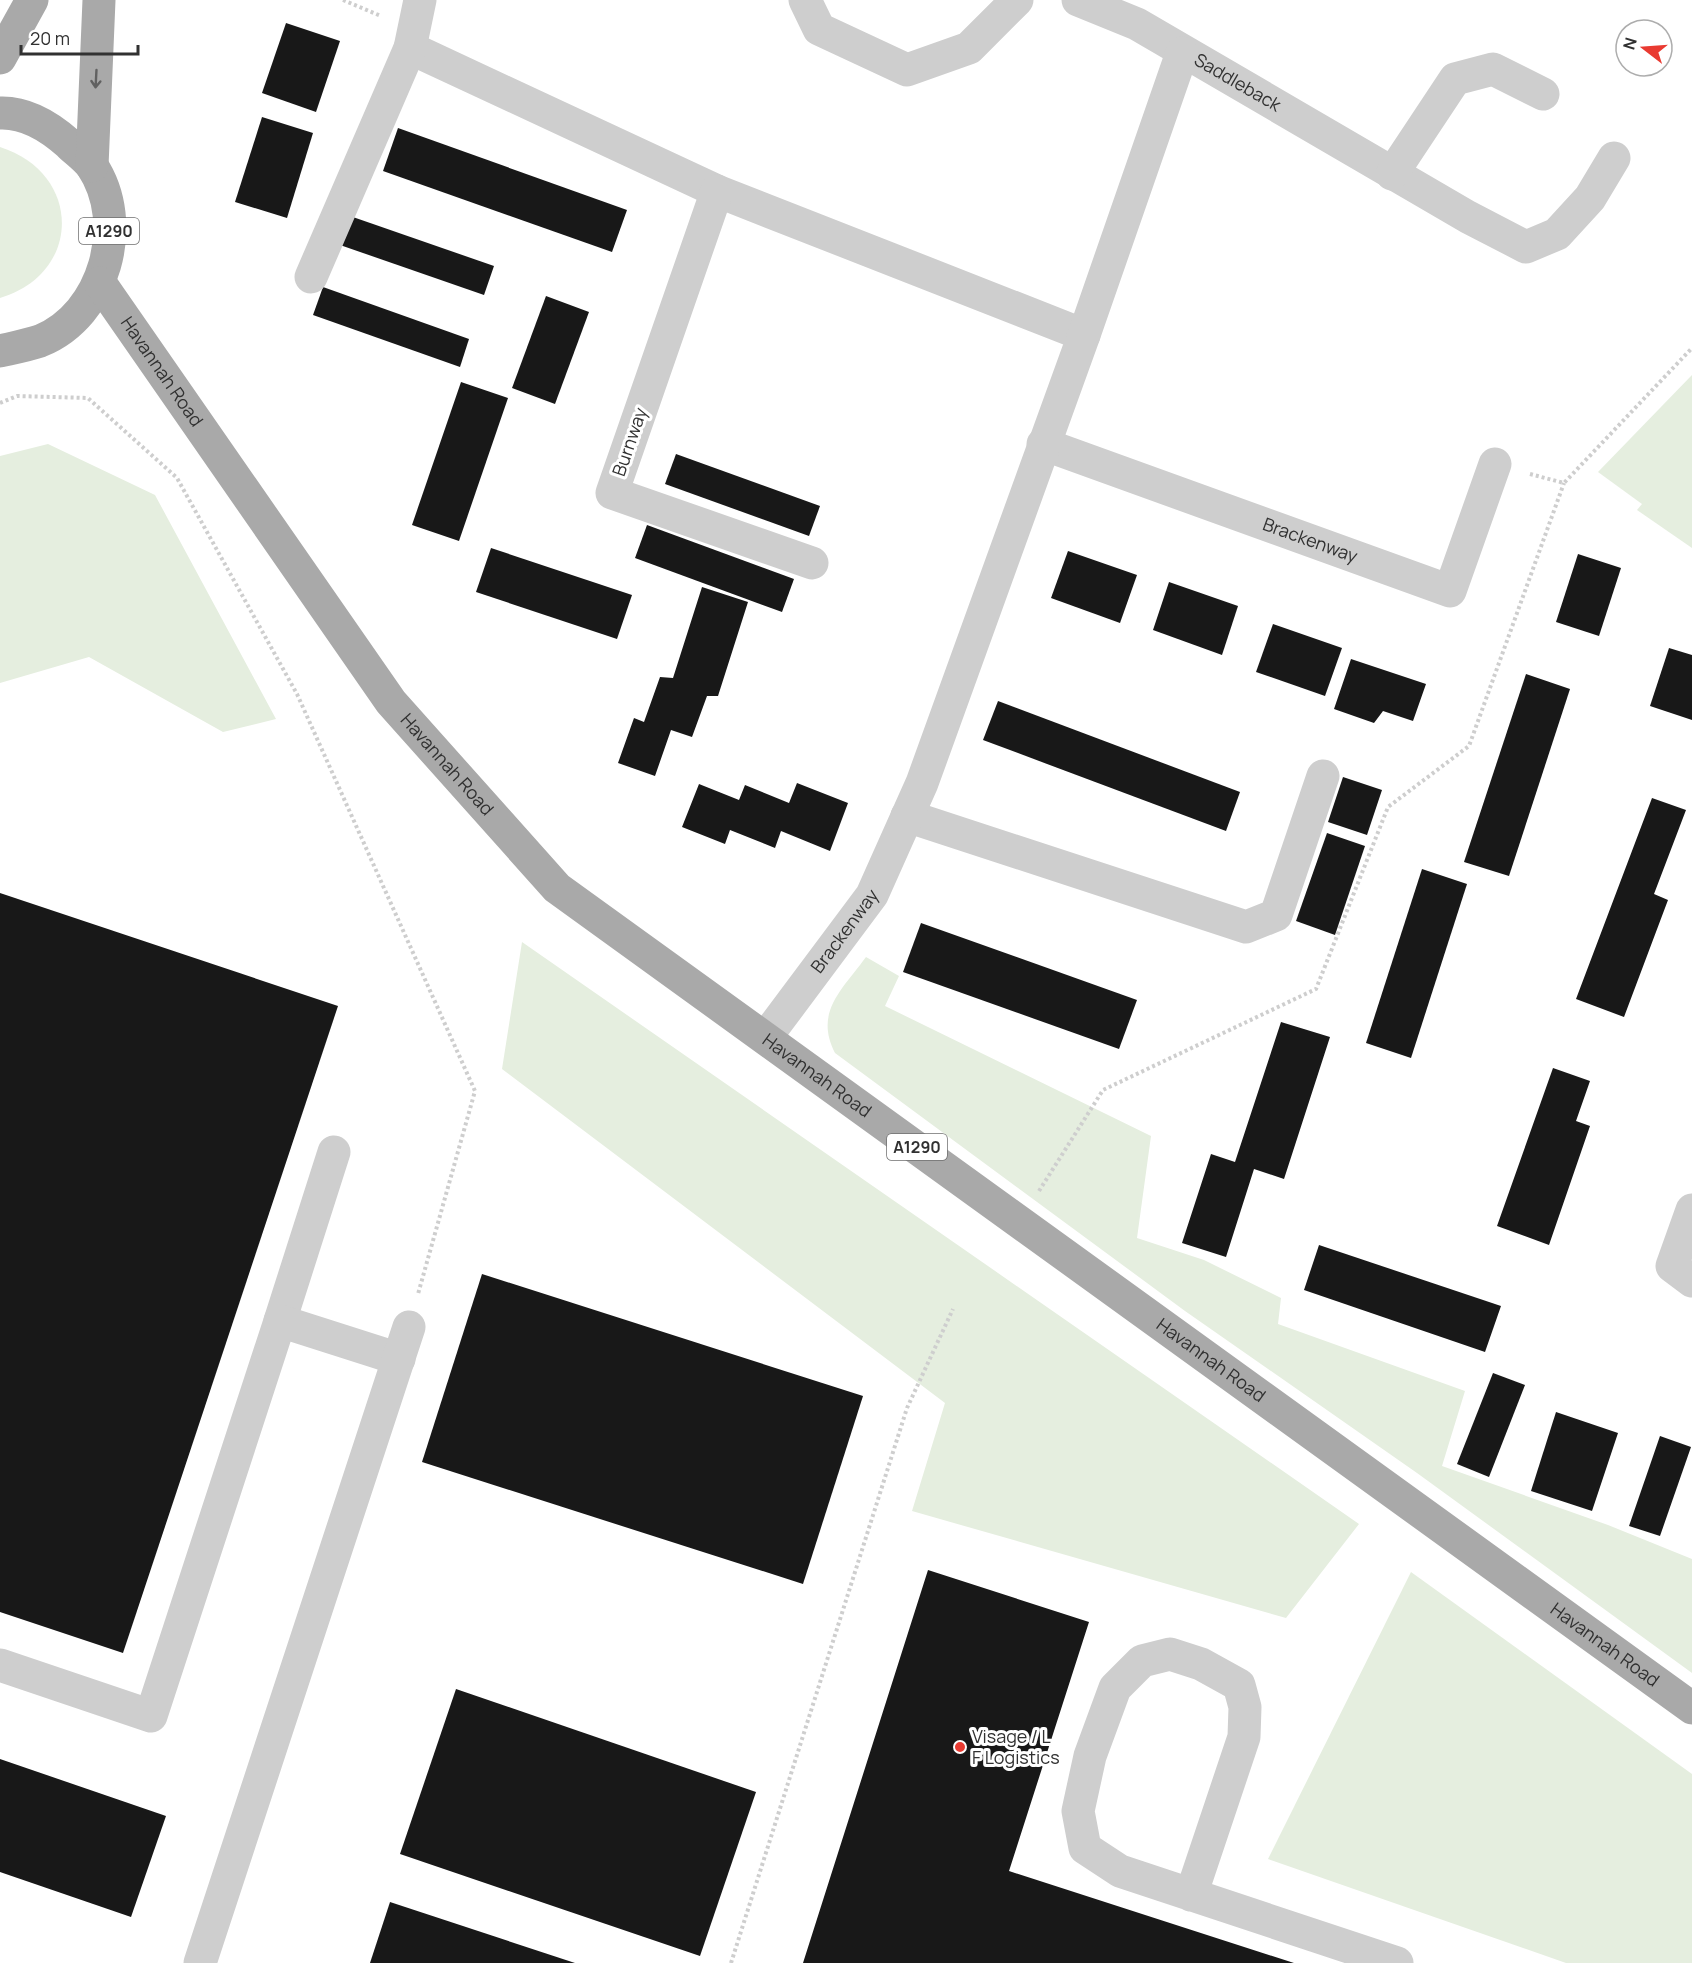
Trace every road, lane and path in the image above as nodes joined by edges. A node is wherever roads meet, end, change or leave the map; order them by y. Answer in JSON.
{"nodes":[{"id":1,"x":32,"y":0,"type":"edge"},
{"id":2,"x":99,"y":0,"type":"edge"},
{"id":3,"x":420,"y":0,"type":"edge"},
{"id":4,"x":805,"y":0,"type":"edge"},
{"id":5,"x":1017,"y":0,"type":"edge"},
{"id":6,"x":1078,"y":0,"type":"edge"},
{"id":7,"x":410,"y":48,"type":"junction"},
{"id":8,"x":1182,"y":53,"type":"junction"},
{"id":9,"x":0,"y":58,"type":"edge"},
{"id":10,"x":1543,"y":94,"type":"dead end"},
{"id":11,"x":0,"y":113,"type":"edge"},
{"id":12,"x":1614,"y":158,"type":"dead end"},
{"id":13,"x":92,"y":166,"type":"junction"},
{"id":14,"x":1392,"y":174,"type":"junction"},
{"id":15,"x":717,"y":191,"type":"junction"},
{"id":16,"x":311,"y":277,"type":"dead end"},
{"id":17,"x":100,"y":282,"type":"junction"},
{"id":18,"x":1084,"y":335,"type":"junction"},
{"id":19,"x":1692,"y":348,"type":"edge"},
{"id":20,"x":0,"y":351,"type":"edge"},
{"id":21,"x":0,"y":403,"type":"edge"},
{"id":22,"x":1043,"y":444,"type":"junction"},
{"id":23,"x":1495,"y":464,"type":"joint"},
{"id":24,"x":1564,"y":483,"type":"junction"},
{"id":25,"x":812,"y":563,"type":"dead end"},
{"id":26,"x":1323,"y":776,"type":"dead end"},
{"id":27,"x":907,"y":816,"type":"junction"},
{"id":28,"x":766,"y":1037,"type":"junction"},
{"id":29,"x":334,"y":1152,"type":"dead end"},
{"id":30,"x":1038,"y":1194,"type":"dead end"},
{"id":31,"x":1692,"y":1210,"type":"edge"},
{"id":32,"x":1682,"y":1274,"type":"edge"},
{"id":33,"x":953,"y":1309,"type":"dead end"},
{"id":34,"x":280,"y":1321,"type":"junction"},
{"id":35,"x":409,"y":1327,"type":"joint"},
{"id":36,"x":399,"y":1359,"type":"junction"},
{"id":37,"x":0,"y":1665,"type":"edge"},
{"id":38,"x":1692,"y":1708,"type":"edge"},
{"id":39,"x":1191,"y":1895,"type":"junction"},
{"id":40,"x":200,"y":1963,"type":"edge"},
{"id":41,"x":731,"y":1963,"type":"edge"},
{"id":42,"x":1397,"y":1963,"type":"edge"}],
"edges":[{"from":1,"to":9,"type":"main road"},
{"from":2,"to":13,"type":"main road","number":"A1290","one_way":true},
{"from":3,"to":7,"type":"street"},
{"from":4,"to":5,"type":"street"},
{"from":6,"to":8,"type":"street","name":"Saddleback"},
{"from":7,"to":15,"type":"street"},
{"from":7,"to":16,"type":"street"},
{"from":8,"to":14,"type":"street","name":"Saddleback"},
{"from":8,"to":18,"type":"street","name":"Brackenway"},
{"from":10,"to":14,"type":"street"},
{"from":11,"to":13,"type":"main road","number":"A1290"},
{"from":12,"to":14,"type":"street","name":"Saddleback"},
{"from":13,"to":17,"type":"main road","number":"A1290"},
{"from":15,"to":18,"type":"street"},
{"from":15,"to":25,"type":"street","name":"Burnway"},
{"from":17,"to":20,"type":"main road","number":"A1290"},
{"from":17,"to":28,"type":"main road","name":"Havannah Road","number":"A1290"},
{"from":18,"to":22,"type":"street","name":"Brackenway"},
{"from":19,"to":24,"type":"path"},
{"from":21,"to":35,"type":"path"},
{"from":22,"to":23,"type":"street","name":"Brackenway"},
{"from":22,"to":27,"type":"street","name":"Brackenway"},
{"from":23,"to":24,"type":"path"},
{"from":24,"to":30,"type":"path"},
{"from":26,"to":27,"type":"street"},
{"from":27,"to":28,"type":"street","name":"Brackenway"},
{"from":28,"to":38,"type":"main road","name":"Havannah Road","number":"A1290"},
{"from":29,"to":34,"type":"street"},
{"from":31,"to":32,"type":"street"},
{"from":33,"to":41,"type":"path"},
{"from":34,"to":36,"type":"street"},
{"from":34,"to":37,"type":"street"},
{"from":35,"to":36,"type":"street"},
{"from":36,"to":40,"type":"street"},
{"from":39,"to":39,"type":"street"},
{"from":39,"to":42,"type":"street"}]}
